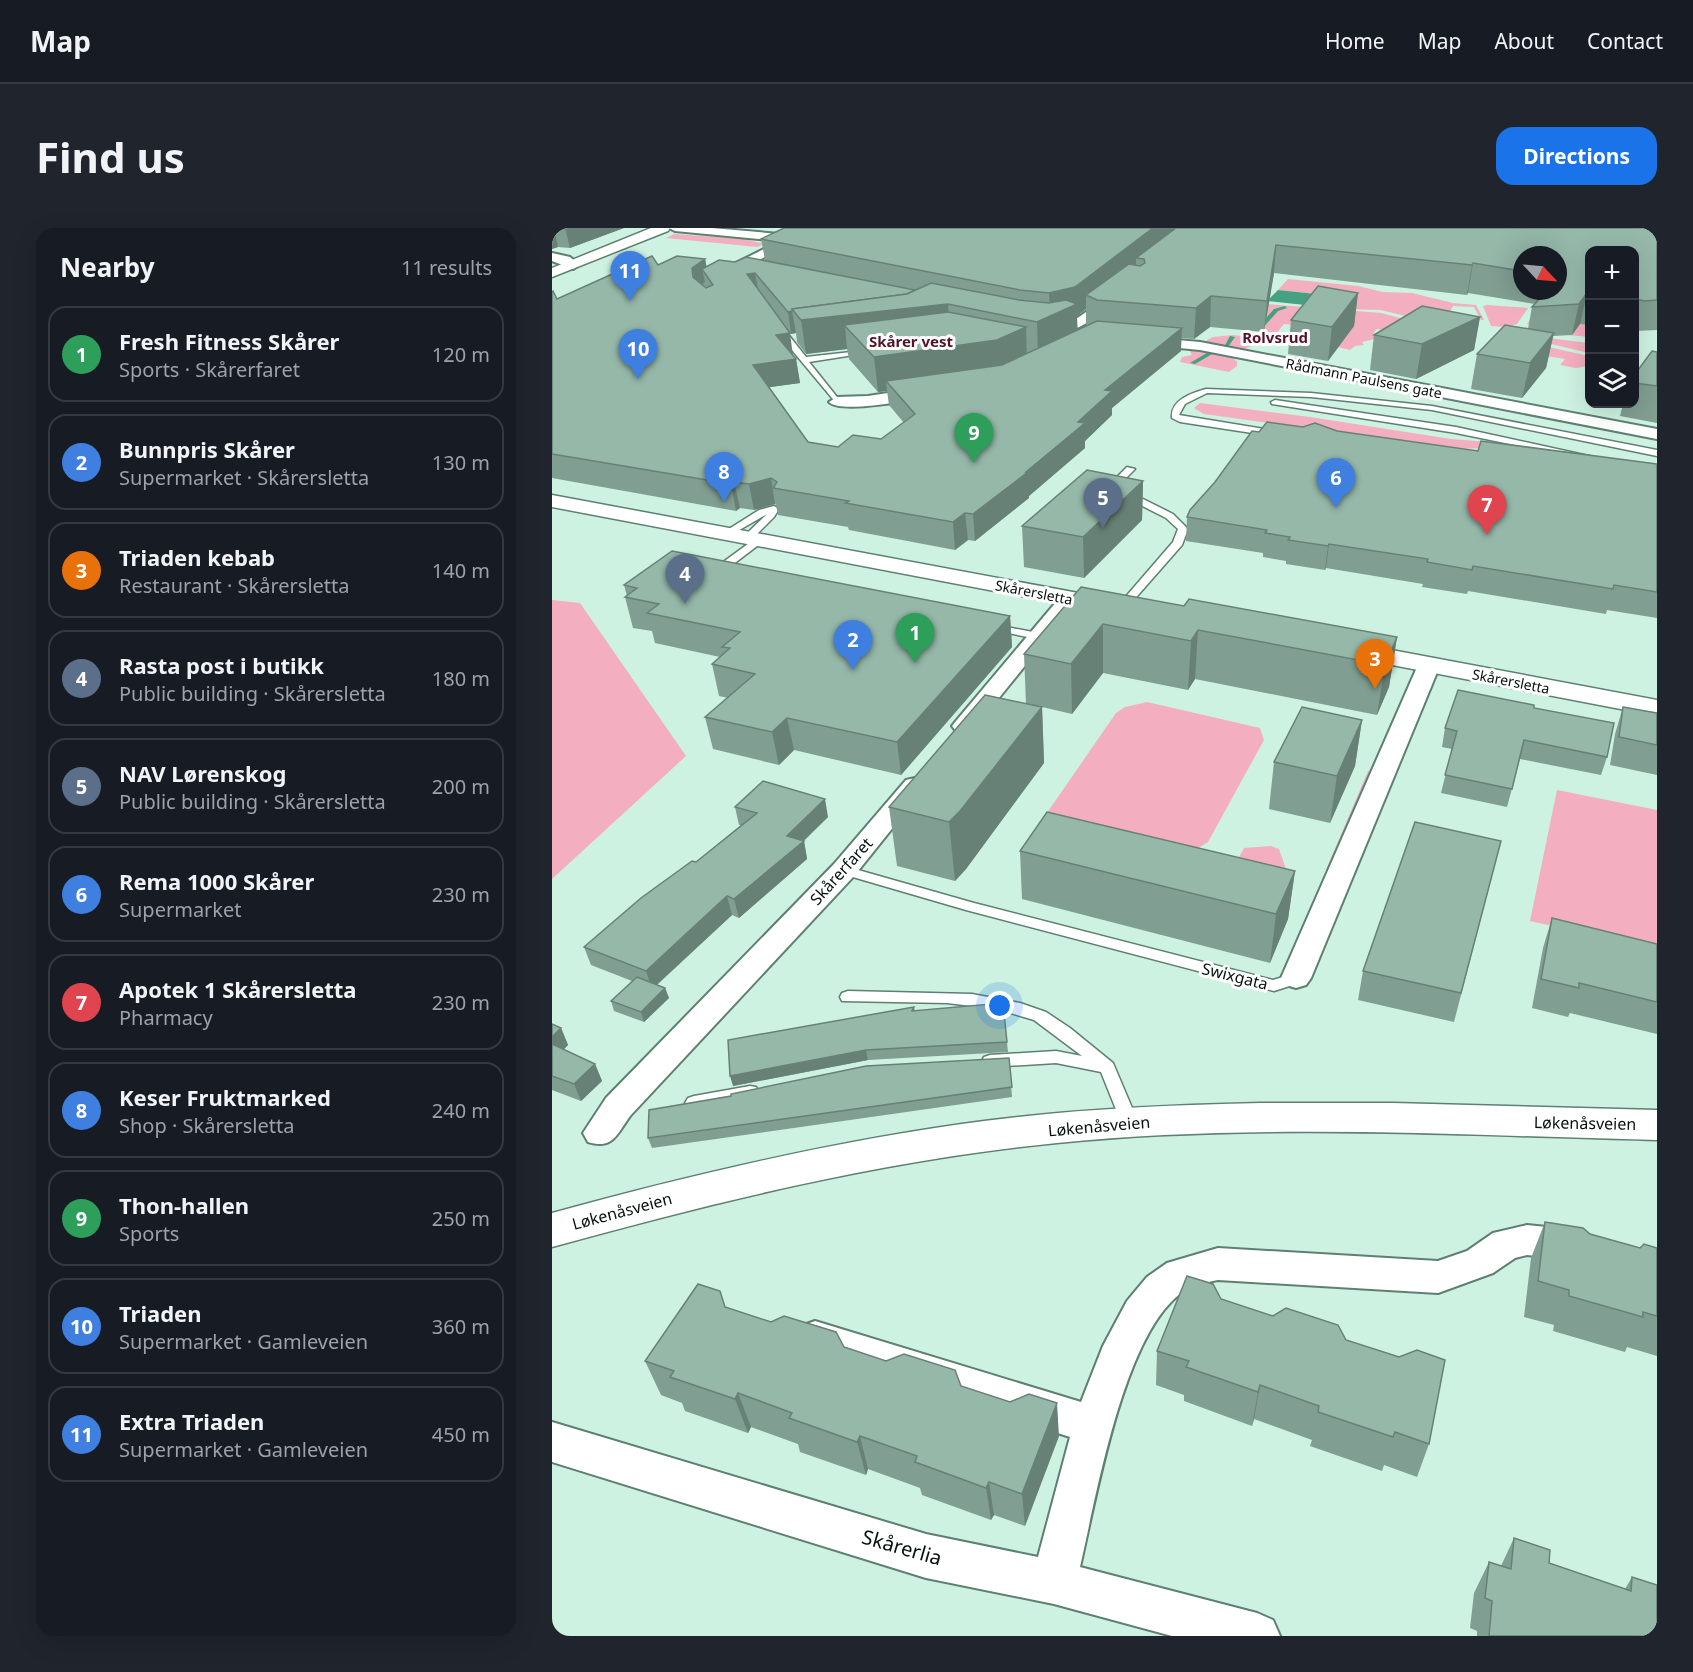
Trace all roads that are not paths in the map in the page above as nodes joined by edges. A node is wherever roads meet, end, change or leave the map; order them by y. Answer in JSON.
{"nodes":[{"id":1,"x":645,"y":228,"type":"edge"},
{"id":2,"x":663,"y":228,"type":"edge"},
{"id":3,"x":675,"y":228,"type":"edge"},
{"id":4,"x":815,"y":228,"type":"edge"},
{"id":5,"x":705,"y":229,"type":"edge"},
{"id":6,"x":795,"y":245,"type":"junction"},
{"id":7,"x":557,"y":264,"type":"edge"},
{"id":8,"x":759,"y":272,"type":"edge"},
{"id":9,"x":1127,"y":286,"type":"edge"},
{"id":10,"x":773,"y":321,"type":"edge"},
{"id":11,"x":1032,"y":328,"type":"edge"},
{"id":12,"x":797,"y":338,"type":"edge"},
{"id":13,"x":787,"y":339,"type":"junction"},
{"id":14,"x":1130,"y":340,"type":"edge"},
{"id":15,"x":879,"y":351,"type":"edge"},
{"id":16,"x":804,"y":360,"type":"junction"},
{"id":17,"x":945,"y":389,"type":"edge"},
{"id":18,"x":837,"y":402,"type":"joint"},
{"id":19,"x":1272,"y":402,"type":"dead end"},
{"id":20,"x":1657,"y":434,"type":"edge"},
{"id":21,"x":1295,"y":436,"type":"edge"},
{"id":22,"x":1657,"y":453,"type":"edge"},
{"id":23,"x":1613,"y":462,"type":"edge"},
{"id":24,"x":1130,"y":468,"type":"dead end"},
{"id":25,"x":552,"y":501,"type":"edge"},
{"id":26,"x":744,"y":537,"type":"junction"},
{"id":27,"x":716,"y":573,"type":"edge"},
{"id":28,"x":1070,"y":598,"type":"junction"},
{"id":29,"x":1132,"y":610,"type":"joint"},
{"id":30,"x":980,"y":624,"type":"edge"},
{"id":31,"x":1038,"y":636,"type":"junction"},
{"id":32,"x":1326,"y":646,"type":"edge"},
{"id":33,"x":1429,"y":665,"type":"junction"},
{"id":34,"x":1657,"y":708,"type":"edge"},
{"id":35,"x":951,"y":741,"type":"edge"},
{"id":36,"x":928,"y":769,"type":"edge"},
{"id":37,"x":844,"y":870,"type":"junction"},
{"id":38,"x":1296,"y":978,"type":"joint"},
{"id":39,"x":848,"y":997,"type":"dead end"},
{"id":40,"x":973,"y":1062,"type":"edge"},
{"id":41,"x":1107,"y":1067,"type":"junction"},
{"id":42,"x":766,"y":1089,"type":"edge"},
{"id":43,"x":675,"y":1106,"type":"edge"},
{"id":44,"x":1129,"y":1122,"type":"junction"},
{"id":45,"x":1657,"y":1125,"type":"edge"},
{"id":46,"x":600,"y":1133,"type":"dead end"},
{"id":47,"x":552,"y":1230,"type":"edge"},
{"id":48,"x":1612,"y":1258,"type":"edge"},
{"id":49,"x":783,"y":1328,"type":"edge"},
{"id":50,"x":1094,"y":1425,"type":"junction"},
{"id":51,"x":552,"y":1442,"type":"edge"},
{"id":52,"x":1054,"y":1582,"type":"junction"},
{"id":53,"x":1257,"y":1636,"type":"edge"}],
"edges":[{"from":1,"to":7,"type":"street"},
{"from":2,"to":7,"type":"street"},
{"from":3,"to":5,"type":"street"},
{"from":4,"to":6,"type":"street"},
{"from":5,"to":6,"type":"street"},
{"from":6,"to":8,"type":"street"},
{"from":9,"to":11,"type":"street"},
{"from":10,"to":13,"type":"lane"},
{"from":12,"to":13,"type":"lane"},
{"from":13,"to":16,"type":"lane"},
{"from":14,"to":20,"type":"street","name":"Rådmann Paulsens gate"},
{"from":15,"to":16,"type":"lane"},
{"from":16,"to":18,"type":"lane"},
{"from":17,"to":18,"type":"street"},
{"from":19,"to":23,"type":"lane"},
{"from":21,"to":22,"type":"lane"},
{"from":24,"to":29,"type":"lane"},
{"from":25,"to":26,"type":"street","name":"Skårersletta"},
{"from":26,"to":27,"type":"lane"},
{"from":26,"to":28,"type":"street","name":"Skårersletta"},
{"from":28,"to":29,"type":"street","name":"Skårersletta"},
{"from":28,"to":31,"type":"street"},
{"from":30,"to":31,"type":"lane"},
{"from":31,"to":35,"type":"street"},
{"from":32,"to":33,"type":"street","name":"Skårersletta"},
{"from":33,"to":34,"type":"street","name":"Skårersletta"},
{"from":33,"to":38,"type":"street","name":"Swixgata"},
{"from":36,"to":37,"type":"street","name":"Skårerfaret"},
{"from":37,"to":38,"type":"lane","name":"Swixgata"},
{"from":37,"to":46,"type":"street","name":"Skårerfaret"},
{"from":39,"to":41,"type":"lane"},
{"from":40,"to":41,"type":"lane"},
{"from":41,"to":44,"type":"lane"},
{"from":42,"to":43,"type":"lane"},
{"from":44,"to":45,"type":"street","name":"Løkenåsveien"},
{"from":44,"to":47,"type":"street","name":"Løkenåsveien"},
{"from":48,"to":50,"type":"street"},
{"from":49,"to":50,"type":"street"},
{"from":50,"to":52,"type":"street"},
{"from":51,"to":52,"type":"street","name":"Skårerlia"},
{"from":52,"to":53,"type":"street","name":"Skårerlia"}]}
